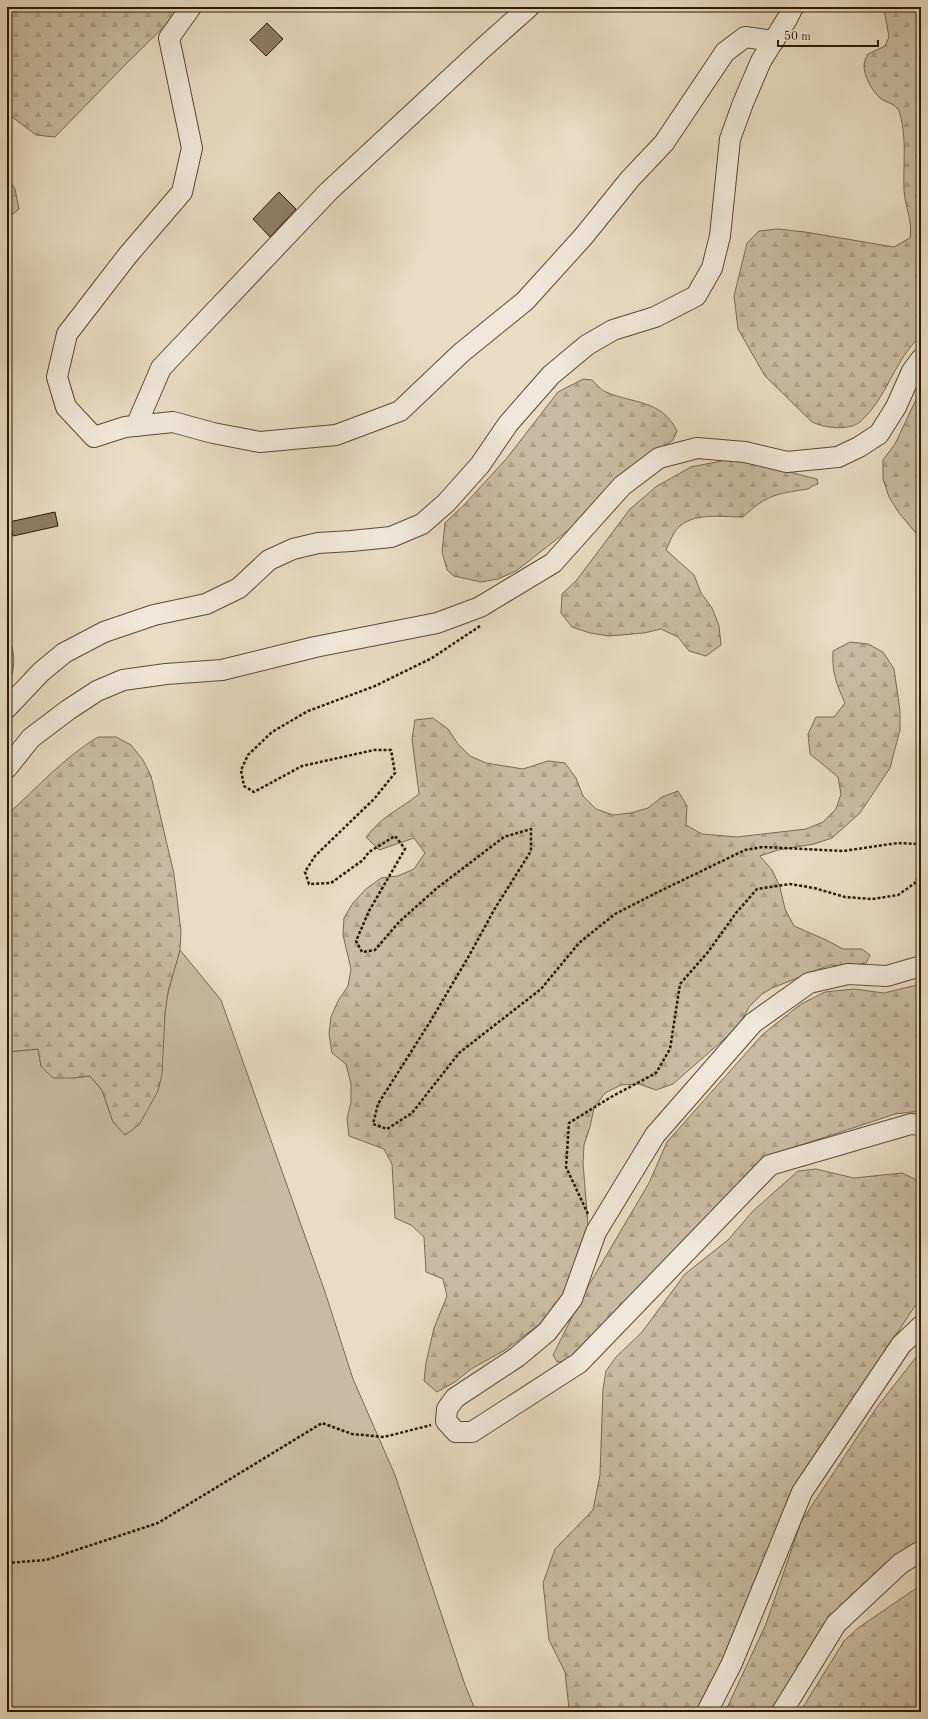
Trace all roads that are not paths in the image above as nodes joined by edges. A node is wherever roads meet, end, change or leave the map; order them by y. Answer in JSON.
{"nodes":[{"id":1,"x":191,"y":7,"type":"edge"},
{"id":2,"x":529,"y":7,"type":"edge"},
{"id":3,"x":793,"y":7,"type":"edge"},
{"id":4,"x":774,"y":41,"type":"junction"},
{"id":5,"x":921,"y":359,"type":"edge"},
{"id":6,"x":136,"y":426,"type":"junction"},
{"id":7,"x":7,"y":708,"type":"edge"},
{"id":8,"x":7,"y":768,"type":"edge"},
{"id":9,"x":921,"y":966,"type":"edge"},
{"id":10,"x":921,"y":1125,"type":"edge"},
{"id":11,"x":921,"y":1326,"type":"edge"},
{"id":12,"x":921,"y":1551,"type":"edge"},
{"id":13,"x":707,"y":1712,"type":"edge"},
{"id":14,"x":782,"y":1712,"type":"edge"}],
"edges":[{"from":1,"to":6,"type":"street"},
{"from":2,"to":6,"type":"street"},
{"from":3,"to":4,"type":"street"},
{"from":4,"to":6,"type":"street"},
{"from":4,"to":7,"type":"street"},
{"from":5,"to":8,"type":"street"},
{"from":9,"to":10,"type":"street"},
{"from":11,"to":13,"type":"street"},
{"from":12,"to":14,"type":"street"}]}
